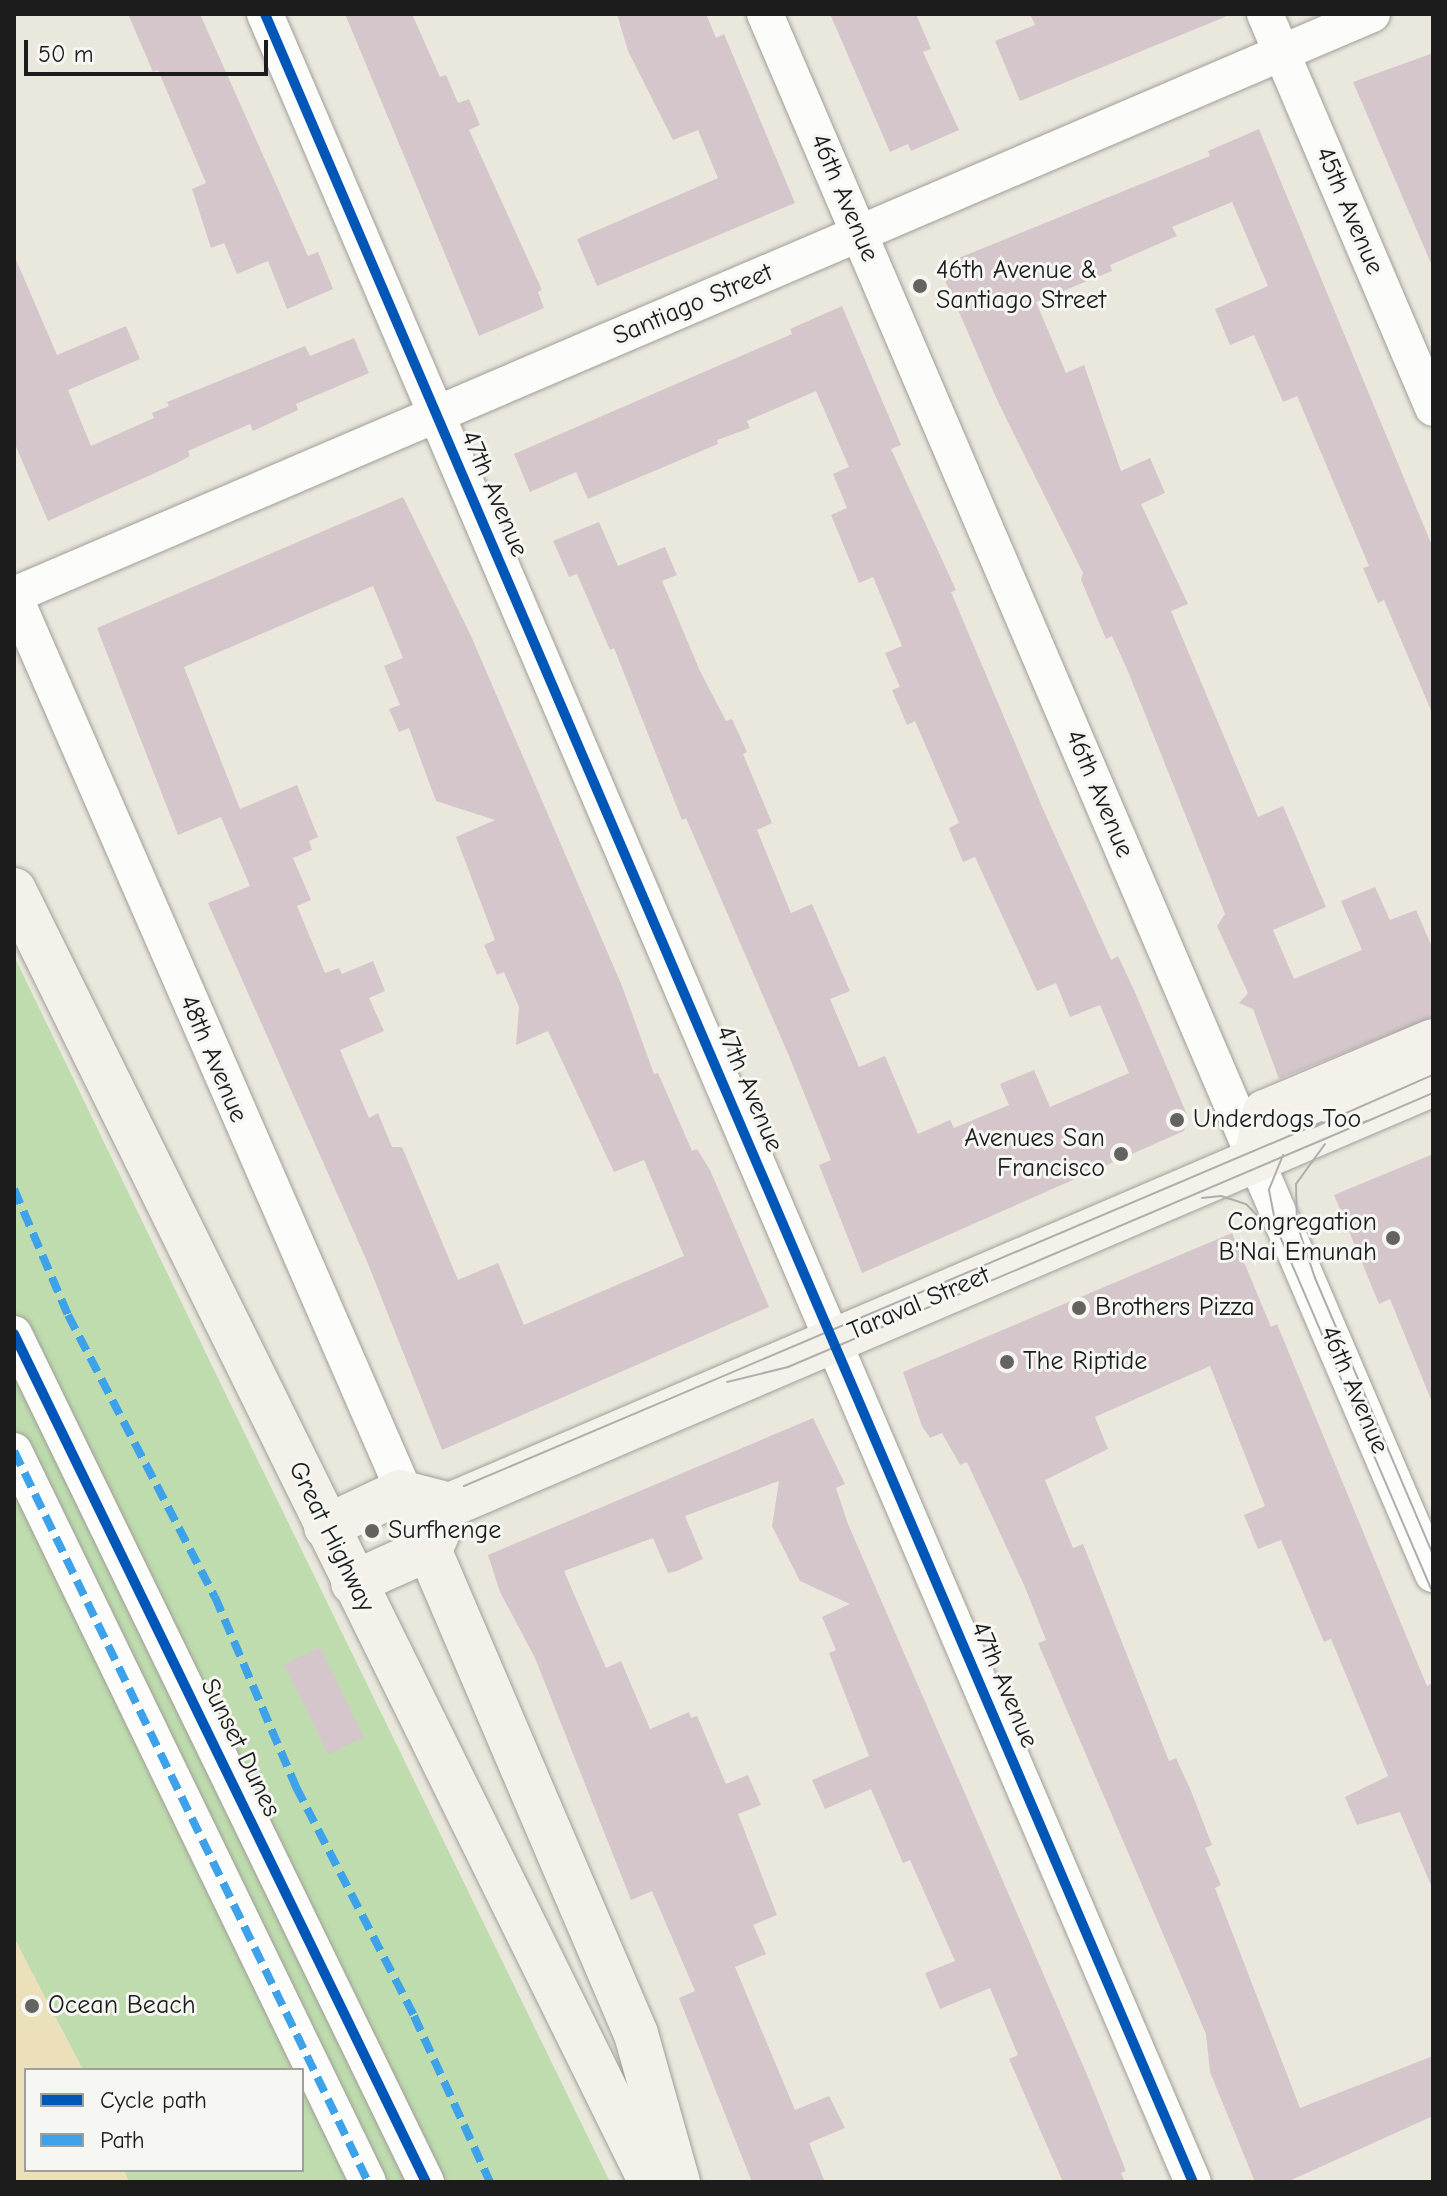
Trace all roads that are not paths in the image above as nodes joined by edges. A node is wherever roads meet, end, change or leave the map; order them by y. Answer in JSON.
{"nodes":[{"id":1,"x":265,"y":14,"type":"edge"},
{"id":2,"x":765,"y":14,"type":"edge"},
{"id":3,"x":1265,"y":14,"type":"edge"},
{"id":4,"x":1372,"y":14,"type":"edge"},
{"id":5,"x":1281,"y":53,"type":"junction"},
{"id":6,"x":859,"y":234,"type":"junction"},
{"id":7,"x":1433,"y":408,"type":"edge"},
{"id":8,"x":436,"y":414,"type":"junction"},
{"id":9,"x":14,"y":596,"type":"edge"},
{"id":10,"x":14,"y":890,"type":"edge"},
{"id":11,"x":1433,"y":1041,"type":"edge"},
{"id":12,"x":1433,"y":1084,"type":"edge"},
{"id":13,"x":1256,"y":1160,"type":"junction"},
{"id":14,"x":14,"y":1334,"type":"edge"},
{"id":15,"x":833,"y":1341,"type":"junction"},
{"id":16,"x":14,"y":1451,"type":"edge"},
{"id":17,"x":425,"y":1516,"type":"junction"},
{"id":18,"x":326,"y":1527,"type":"junction"},
{"id":19,"x":1433,"y":1574,"type":"edge"},
{"id":20,"x":353,"y":1583,"type":"junction"},
{"id":21,"x":368,"y":2182,"type":"edge"},
{"id":22,"x":426,"y":2182,"type":"edge"},
{"id":23,"x":651,"y":2182,"type":"edge"},
{"id":24,"x":678,"y":2182,"type":"edge"},
{"id":25,"x":1193,"y":2182,"type":"edge"}],
"edges":[{"from":1,"to":8,"type":"street","name":"47th Avenue"},
{"from":2,"to":6,"type":"street","name":"46th Avenue"},
{"from":3,"to":5,"type":"street","name":"45th Avenue"},
{"from":4,"to":5,"type":"street","name":"Santiago Street"},
{"from":5,"to":6,"type":"street","name":"Santiago Street"},
{"from":5,"to":7,"type":"street","name":"45th Avenue"},
{"from":6,"to":8,"type":"street","name":"Santiago Street"},
{"from":6,"to":13,"type":"street","name":"46th Avenue"},
{"from":8,"to":9,"type":"street","name":"Santiago Street"},
{"from":8,"to":15,"type":"street","name":"47th Avenue"},
{"from":9,"to":17,"type":"street","name":"48th Avenue"},
{"from":10,"to":18,"type":"street","name":"Great Highway"},
{"from":11,"to":13,"type":"street"},
{"from":12,"to":13,"type":"street","name":"Taraval Street"},
{"from":13,"to":15,"type":"street","name":"Taraval Street"},
{"from":13,"to":19,"type":"street","name":"46th Avenue"},
{"from":14,"to":22,"type":"street","name":"Sunset Dunes"},
{"from":15,"to":17,"type":"street","name":"Taraval Street"},
{"from":15,"to":25,"type":"street","name":"47th Avenue"},
{"from":16,"to":21,"type":"street"},
{"from":17,"to":18,"type":"street","name":"Taraval Street"},
{"from":17,"to":20,"type":"street","name":"Taraval Street"},
{"from":17,"to":24,"type":"street"},
{"from":18,"to":20,"type":"street","name":"Great Highway"},
{"from":20,"to":23,"type":"street","name":"Great Highway"}]}
